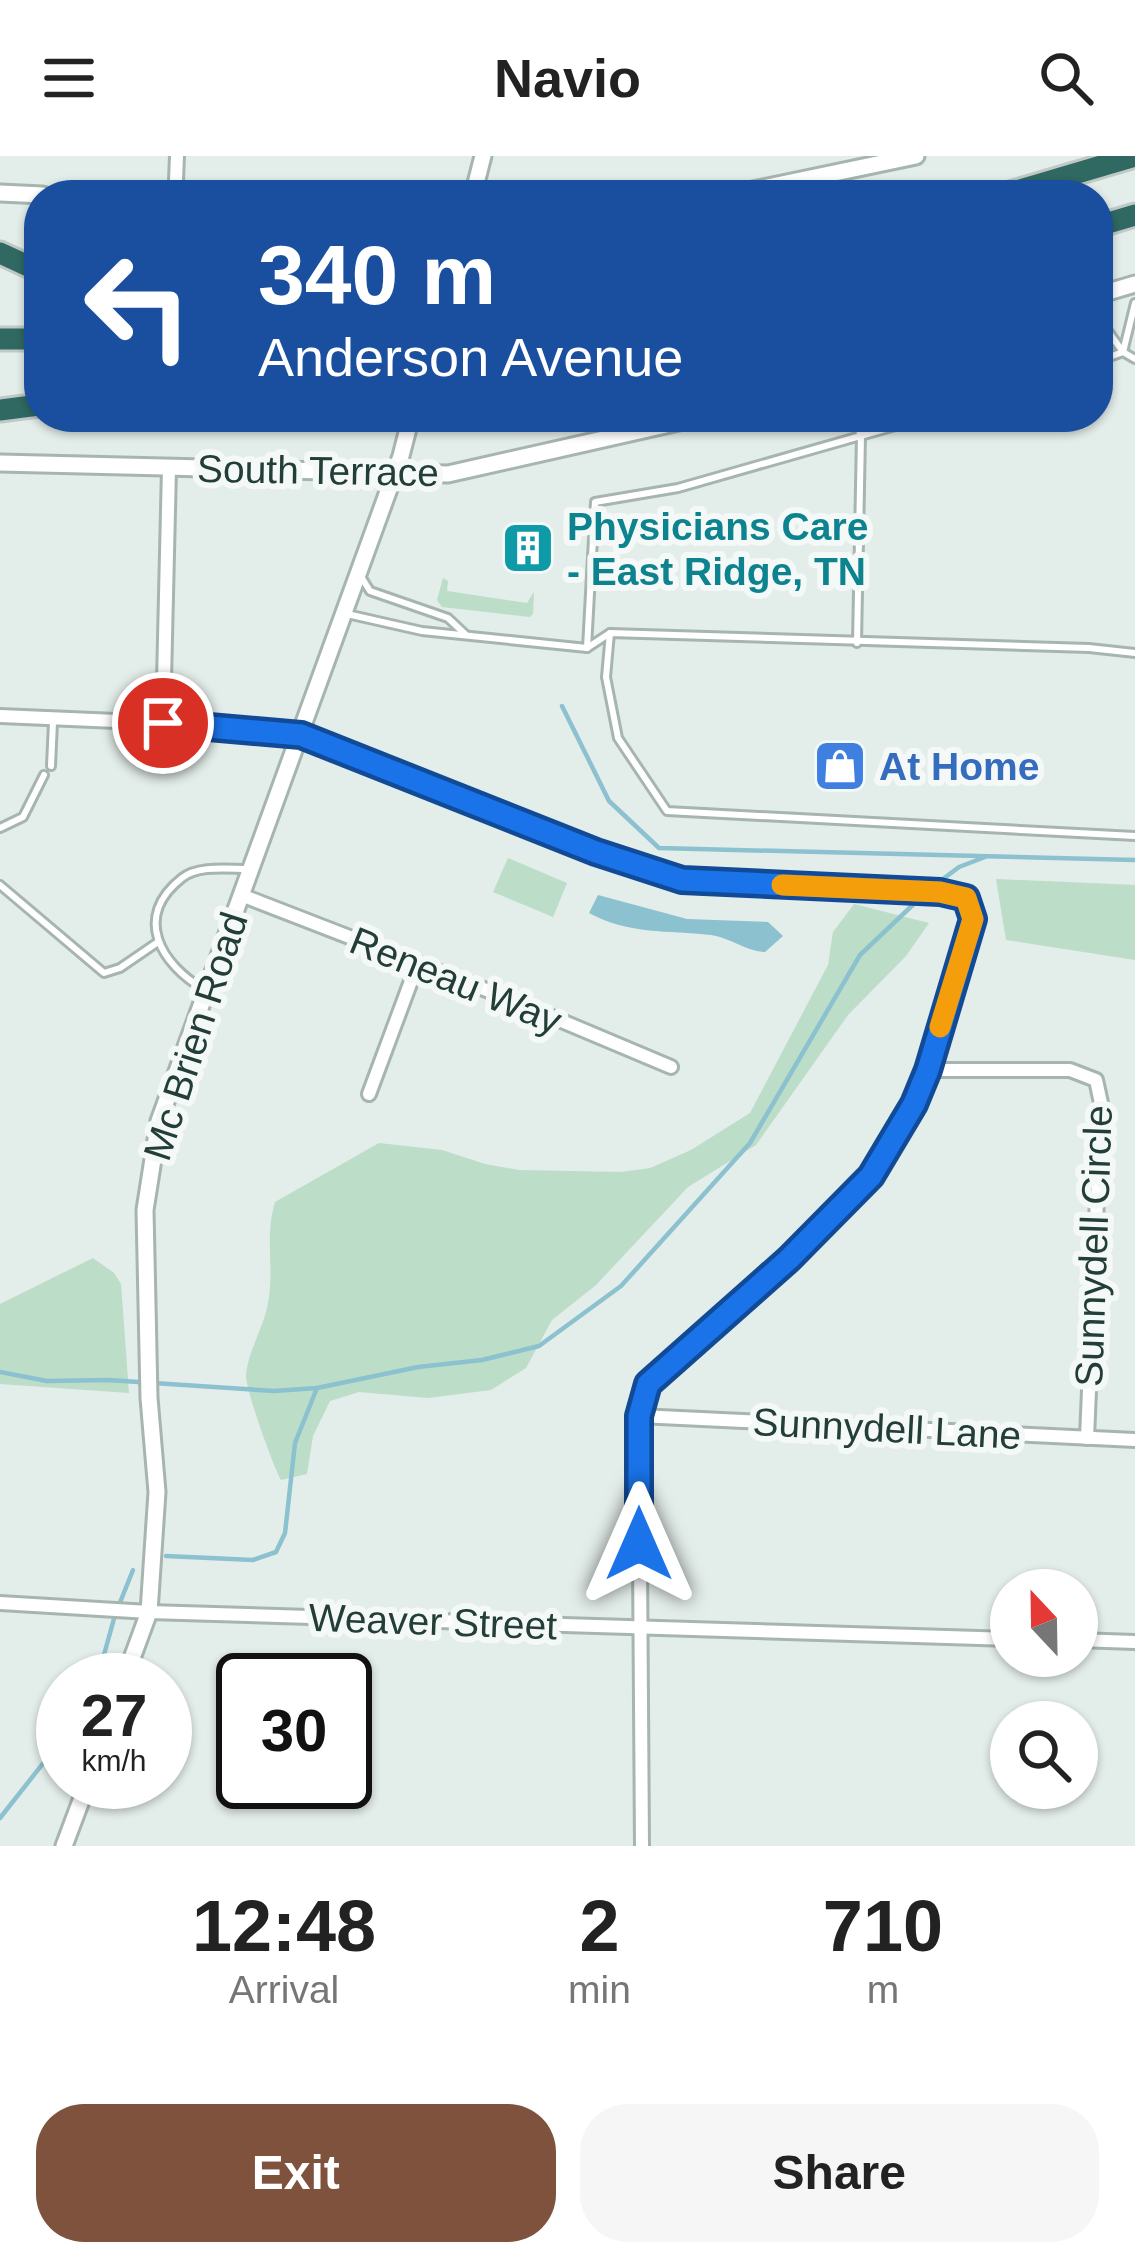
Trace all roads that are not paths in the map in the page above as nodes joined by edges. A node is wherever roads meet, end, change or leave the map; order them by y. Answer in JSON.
{"nodes":[{"id":1,"x":916,"y":156,"type":"edge"},
{"id":2,"x":1135,"y":156,"type":"edge"},
{"id":3,"x":801,"y":180,"type":"edge"},
{"id":4,"x":1054,"y":180,"type":"edge"},
{"id":5,"x":1135,"y":303,"type":"edge"},
{"id":6,"x":1113,"y":338,"type":"edge"},
{"id":7,"x":1123,"y":352,"type":"junction"},
{"id":8,"x":1113,"y":356,"type":"edge"},
{"id":9,"x":1135,"y":359,"type":"edge"},
{"id":10,"x":407,"y":432,"type":"edge"},
{"id":11,"x":634,"y":432,"type":"edge"},
{"id":12,"x":860,"y":432,"type":"edge"},
{"id":13,"x":862,"y":432,"type":"edge"},
{"id":14,"x":872,"y":432,"type":"edge"},
{"id":15,"x":861,"y":435,"type":"junction"},
{"id":16,"x":0,"y":463,"type":"edge"},
{"id":17,"x":398,"y":463,"type":"junction"},
{"id":18,"x":169,"y":468,"type":"junction"},
{"id":19,"x":359,"y":572,"type":"junction"},
{"id":20,"x":344,"y":613,"type":"junction"},
{"id":21,"x":610,"y":633,"type":"junction"},
{"id":22,"x":467,"y":636,"type":"junction"},
{"id":23,"x":857,"y":644,"type":"junction"},
{"id":24,"x":587,"y":648,"type":"junction"},
{"id":25,"x":1135,"y":653,"type":"edge"},
{"id":26,"x":0,"y":716,"type":"edge"},
{"id":27,"x":53,"y":718,"type":"junction"},
{"id":28,"x":163,"y":723,"type":"junction"},
{"id":29,"x":301,"y":735,"type":"junction"},
{"id":30,"x":51,"y":766,"type":"dead end"},
{"id":31,"x":44,"y":775,"type":"dead end"},
{"id":32,"x":0,"y":828,"type":"edge"},
{"id":33,"x":1135,"y":836,"type":"edge"},
{"id":34,"x":250,"y":868,"type":"junction"},
{"id":35,"x":0,"y":885,"type":"edge"},
{"id":36,"x":241,"y":895,"type":"junction"},
{"id":37,"x":158,"y":942,"type":"junction"},
{"id":38,"x":417,"y":964,"type":"junction"},
{"id":39,"x":206,"y":990,"type":"junction"},
{"id":40,"x":670,"y":1067,"type":"dead end"},
{"id":41,"x":928,"y":1070,"type":"junction"},
{"id":42,"x":369,"y":1094,"type":"dead end"},
{"id":43,"x":639,"y":1416,"type":"junction"},
{"id":44,"x":1087,"y":1438,"type":"junction"},
{"id":45,"x":1135,"y":1440,"type":"edge"},
{"id":46,"x":0,"y":1603,"type":"edge"},
{"id":47,"x":149,"y":1612,"type":"junction"},
{"id":48,"x":639,"y":1628,"type":"junction"},
{"id":49,"x":990,"y":1638,"type":"edge"},
{"id":50,"x":1098,"y":1641,"type":"edge"},
{"id":51,"x":1135,"y":1642,"type":"edge"},
{"id":52,"x":134,"y":1653,"type":"edge"},
{"id":53,"x":78,"y":1809,"type":"edge"},
{"id":54,"x":64,"y":1846,"type":"edge"},
{"id":55,"x":642,"y":1846,"type":"edge"}],
"edges":[{"from":1,"to":3,"type":"street"},
{"from":2,"to":4,"type":"highway"},
{"from":5,"to":7,"type":"lane"},
{"from":6,"to":7,"type":"lane"},
{"from":7,"to":8,"type":"lane"},
{"from":7,"to":9,"type":"lane"},
{"from":10,"to":17,"type":"street","name":"Mc Brien Road"},
{"from":11,"to":17,"type":"street","name":"South Terrace"},
{"from":12,"to":15,"type":"lane"},
{"from":13,"to":15,"type":"lane"},
{"from":14,"to":15,"type":"lane"},
{"from":15,"to":23,"type":"lane"},
{"from":15,"to":24,"type":"lane"},
{"from":16,"to":18,"type":"street","name":"South Terrace"},
{"from":17,"to":18,"type":"street","name":"South Terrace"},
{"from":17,"to":19,"type":"street","name":"Mc Brien Road"},
{"from":18,"to":28,"type":"street"},
{"from":19,"to":20,"type":"street","name":"Mc Brien Road"},
{"from":19,"to":22,"type":"lane"},
{"from":20,"to":22,"type":"lane"},
{"from":20,"to":29,"type":"street","name":"Mc Brien Road"},
{"from":21,"to":23,"type":"lane"},
{"from":21,"to":24,"type":"lane"},
{"from":21,"to":33,"type":"lane"},
{"from":22,"to":24,"type":"lane"},
{"from":23,"to":25,"type":"lane"},
{"from":26,"to":27,"type":"street"},
{"from":27,"to":28,"type":"street"},
{"from":27,"to":30,"type":"lane"},
{"from":28,"to":29,"type":"street"},
{"from":29,"to":34,"type":"street","name":"Mc Brien Road"},
{"from":29,"to":41,"type":"street"},
{"from":31,"to":32,"type":"lane"},
{"from":34,"to":36,"type":"street","name":"Mc Brien Road"},
{"from":34,"to":37,"type":"lane"},
{"from":35,"to":37,"type":"lane"},
{"from":36,"to":38,"type":"street","name":"Reneau Way"},
{"from":36,"to":39,"type":"street","name":"Mc Brien Road"},
{"from":37,"to":39,"type":"lane"},
{"from":38,"to":40,"type":"street","name":"Reneau Way"},
{"from":38,"to":42,"type":"street"},
{"from":39,"to":47,"type":"street","name":"Mc Brien Road"},
{"from":41,"to":43,"type":"street"},
{"from":41,"to":44,"type":"street","name":"Sunnydell Circle"},
{"from":43,"to":44,"type":"street","name":"Sunnydell Lane"},
{"from":43,"to":48,"type":"street"},
{"from":44,"to":45,"type":"street","name":"Sunnydell Lane"},
{"from":46,"to":47,"type":"street","name":"Weaver Street"},
{"from":47,"to":48,"type":"street","name":"Weaver Street"},
{"from":47,"to":52,"type":"street","name":"Mc Brien Road"},
{"from":48,"to":49,"type":"street","name":"Weaver Street"},
{"from":48,"to":55,"type":"street"},
{"from":50,"to":51,"type":"street"},
{"from":53,"to":54,"type":"street"}]}
